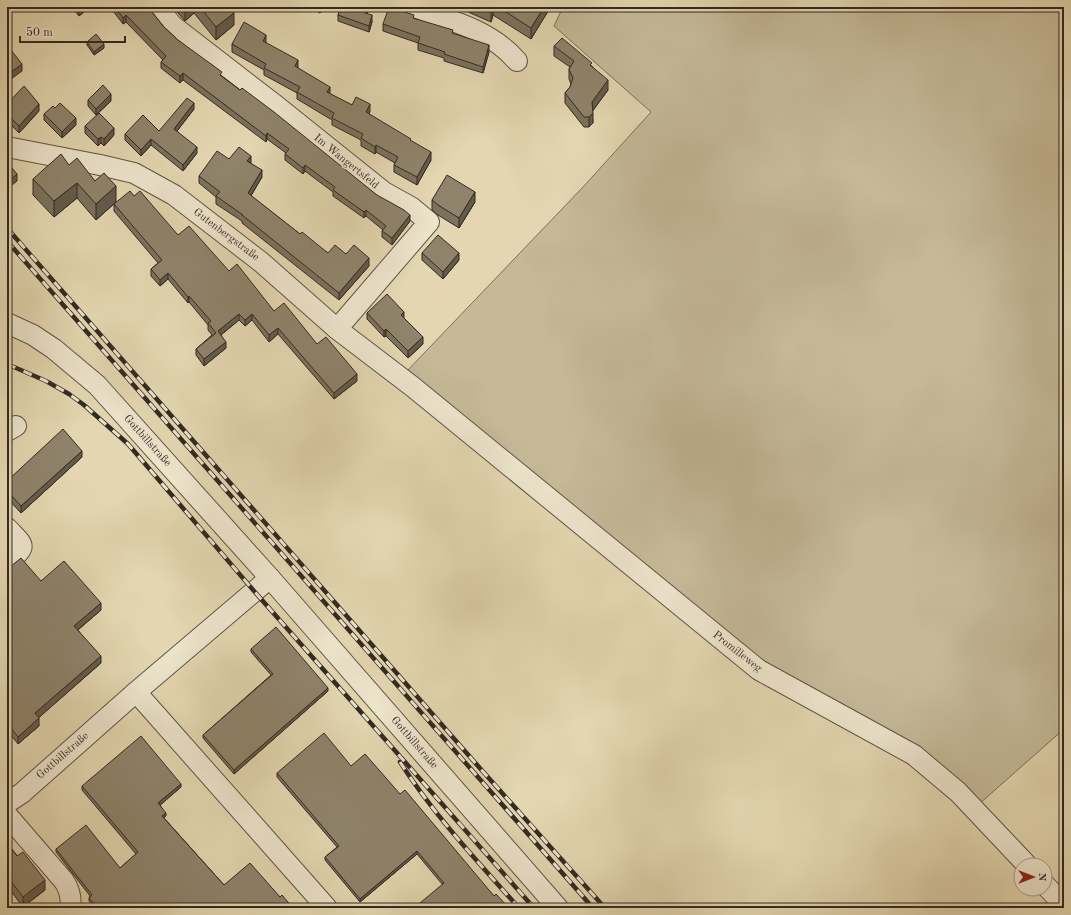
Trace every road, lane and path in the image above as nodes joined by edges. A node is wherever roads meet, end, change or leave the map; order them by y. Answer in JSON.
{"nodes":[{"id":1,"x":157,"y":7,"type":"edge"},
{"id":2,"x":411,"y":7,"type":"edge"},
{"id":3,"x":517,"y":61,"type":"dead end"},
{"id":4,"x":7,"y":147,"type":"edge"},
{"id":5,"x":7,"y":323,"type":"edge"},
{"id":6,"x":337,"y":329,"type":"junction"},
{"id":7,"x":413,"y":387,"type":"joint"},
{"id":8,"x":7,"y":528,"type":"edge"},
{"id":9,"x":7,"y":563,"type":"edge"},
{"id":10,"x":270,"y":578,"type":"junction"},
{"id":11,"x":136,"y":692,"type":"junction"},
{"id":12,"x":7,"y":803,"type":"edge"},
{"id":13,"x":7,"y":815,"type":"edge"},
{"id":14,"x":1019,"y":857,"type":"edge"},
{"id":15,"x":1053,"y":893,"type":"edge"},
{"id":16,"x":1064,"y":905,"type":"edge"},
{"id":17,"x":70,"y":908,"type":"edge"},
{"id":18,"x":327,"y":908,"type":"edge"},
{"id":19,"x":558,"y":908,"type":"edge"}],
"edges":[{"from":1,"to":6,"type":"street","name":"Im Wangertsfeld"},
{"from":2,"to":3,"type":"street"},
{"from":4,"to":6,"type":"street","name":"Gutenbergstraße"},
{"from":5,"to":10,"type":"street","name":"Gottbillstraße"},
{"from":6,"to":7,"type":"street","name":"Gutenbergstraße"},
{"from":7,"to":14,"type":"street","name":"Promilleweg"},
{"from":8,"to":9,"type":"street"},
{"from":10,"to":11,"type":"street","name":"Gottbillstraße"},
{"from":10,"to":19,"type":"street","name":"Gottbillstraße"},
{"from":11,"to":12,"type":"street","name":"Gottbillstraße"},
{"from":11,"to":18,"type":"street"},
{"from":13,"to":17,"type":"street"},
{"from":15,"to":16,"type":"street"}]}
